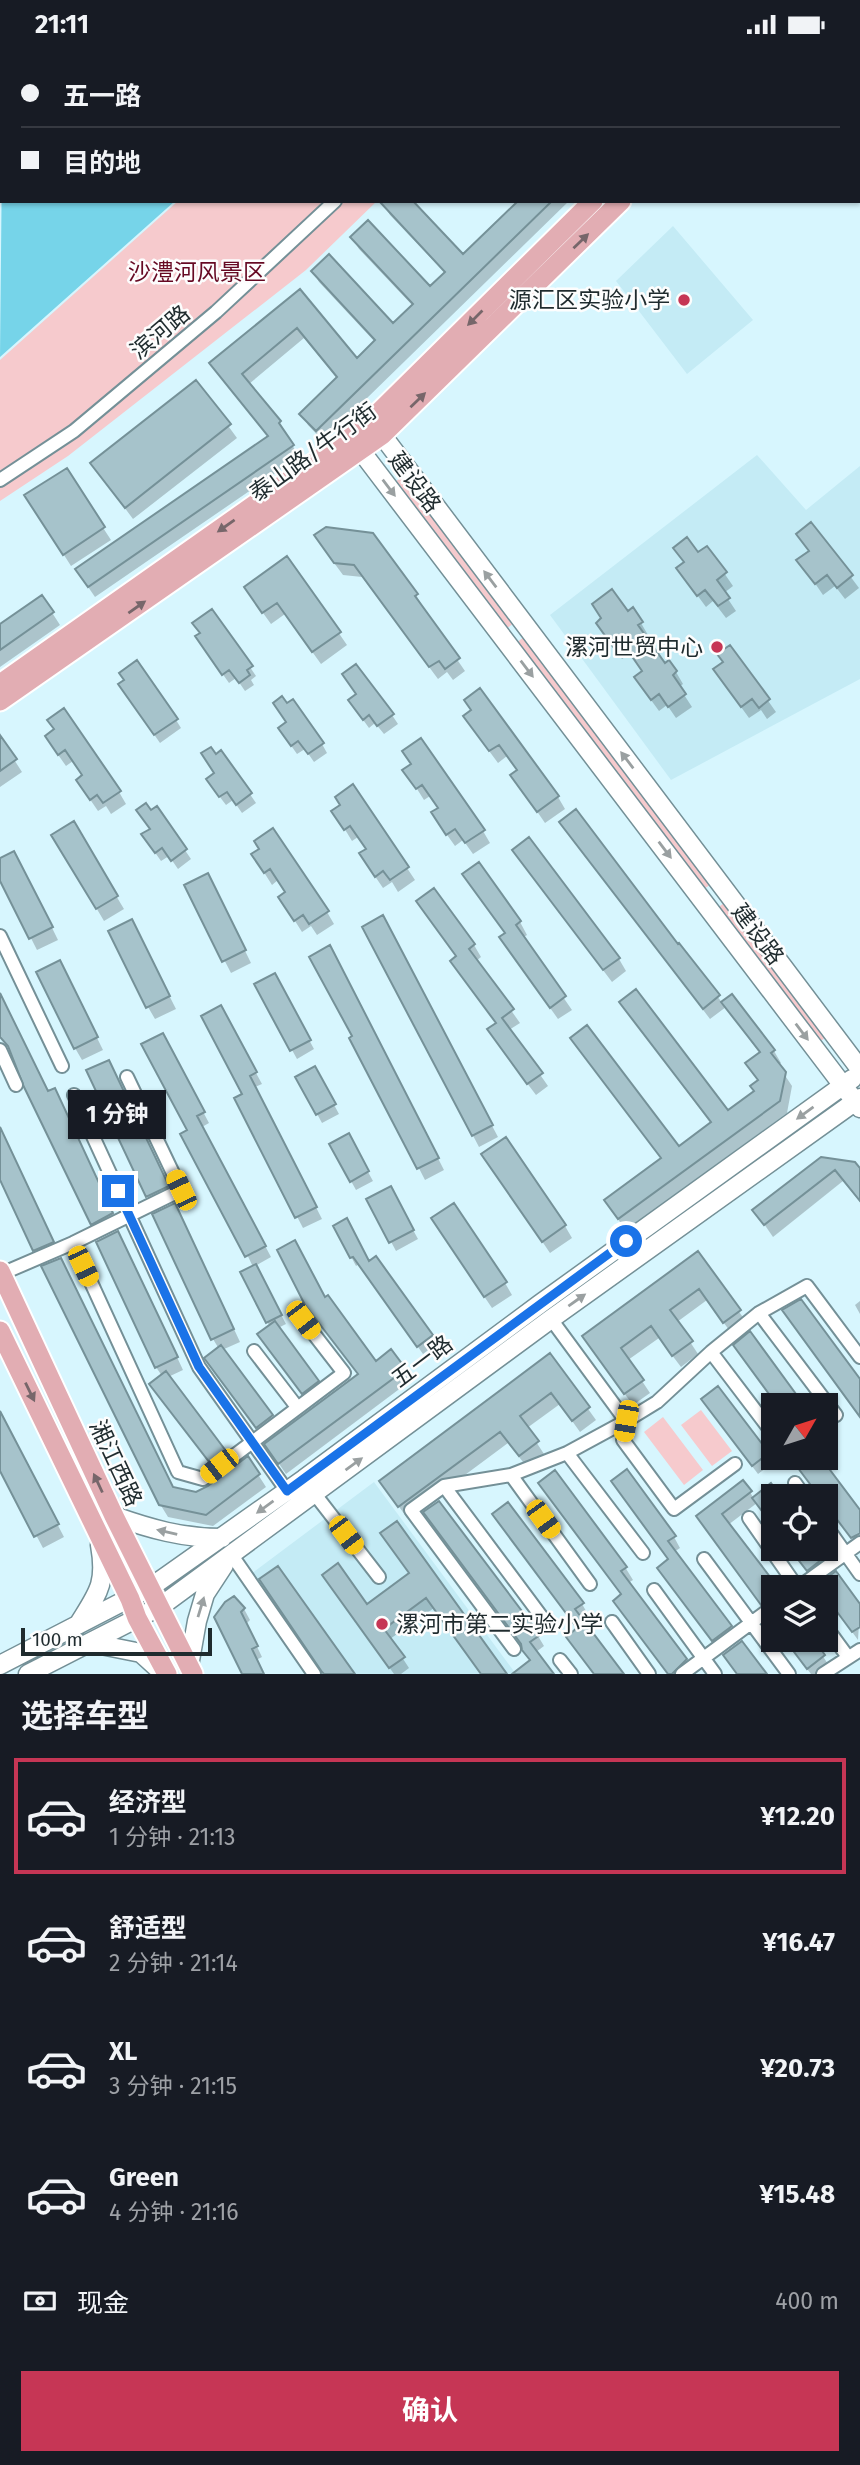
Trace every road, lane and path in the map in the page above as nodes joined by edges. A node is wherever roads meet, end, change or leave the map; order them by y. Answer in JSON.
{"nodes":[{"id":1,"x":333,"y":203,"type":"edge"},
{"id":2,"x":591,"y":203,"type":"edge"},
{"id":3,"x":619,"y":203,"type":"edge"},
{"id":4,"x":362,"y":429,"type":"junction"},
{"id":5,"x":382,"y":435,"type":"junction"},
{"id":6,"x":361,"y":451,"type":"junction"},
{"id":7,"x":0,"y":480,"type":"edge"},
{"id":8,"x":525,"y":625,"type":"junction"},
{"id":9,"x":505,"y":641,"type":"junction"},
{"id":10,"x":0,"y":684,"type":"edge"},
{"id":11,"x":0,"y":701,"type":"edge"},
{"id":12,"x":723,"y":888,"type":"junction"},
{"id":13,"x":704,"y":903,"type":"junction"},
{"id":14,"x":0,"y":936,"type":"edge"},
{"id":15,"x":6,"y":964,"type":"edge"},
{"id":16,"x":0,"y":1050,"type":"edge"},
{"id":17,"x":62,"y":1066,"type":"dead end"},
{"id":18,"x":860,"y":1071,"type":"edge"},
{"id":19,"x":127,"y":1077,"type":"dead end"},
{"id":20,"x":16,"y":1085,"type":"dead end"},
{"id":21,"x":843,"y":1085,"type":"junction"},
{"id":22,"x":74,"y":1095,"type":"dead end"},
{"id":23,"x":858,"y":1102,"type":"edge"},
{"id":24,"x":130,"y":1215,"type":"junction"},
{"id":25,"x":73,"y":1243,"type":"junction"},
{"id":26,"x":1,"y":1273,"type":"edge"},
{"id":27,"x":545,"y":1311,"type":"junction"},
{"id":28,"x":759,"y":1313,"type":"junction"},
{"id":29,"x":303,"y":1320,"type":"dead end"},
{"id":30,"x":0,"y":1331,"type":"edge"},
{"id":31,"x":254,"y":1351,"type":"dead end"},
{"id":32,"x":711,"y":1352,"type":"junction"},
{"id":33,"x":860,"y":1357,"type":"edge"},
{"id":34,"x":819,"y":1393,"type":"edge"},
{"id":35,"x":297,"y":1407,"type":"junction"},
{"id":36,"x":761,"y":1418,"type":"edge"},
{"id":37,"x":626,"y":1421,"type":"junction"},
{"id":38,"x":252,"y":1441,"type":"junction"},
{"id":39,"x":567,"y":1453,"type":"junction"},
{"id":40,"x":735,"y":1464,"type":"dead end"},
{"id":41,"x":511,"y":1475,"type":"junction"},
{"id":42,"x":443,"y":1486,"type":"junction"},
{"id":43,"x":287,"y":1491,"type":"junction"},
{"id":44,"x":314,"y":1493,"type":"junction"},
{"id":45,"x":114,"y":1516,"type":"junction"},
{"id":46,"x":749,"y":1518,"type":"dead end"},
{"id":47,"x":98,"y":1535,"type":"junction"},
{"id":48,"x":838,"y":1543,"type":"edge"},
{"id":49,"x":860,"y":1543,"type":"edge"},
{"id":50,"x":226,"y":1546,"type":"junction"},
{"id":51,"x":643,"y":1553,"type":"dead end"},
{"id":52,"x":846,"y":1554,"type":"junction"},
{"id":53,"x":704,"y":1559,"type":"dead end"},
{"id":54,"x":860,"y":1574,"type":"edge"},
{"id":55,"x":789,"y":1575,"type":"edge"},
{"id":56,"x":815,"y":1575,"type":"edge"},
{"id":57,"x":379,"y":1577,"type":"dead end"},
{"id":58,"x":590,"y":1584,"type":"dead end"},
{"id":59,"x":151,"y":1587,"type":"junction"},
{"id":60,"x":654,"y":1591,"type":"dead end"},
{"id":61,"x":130,"y":1599,"type":"junction"},
{"id":62,"x":161,"y":1606,"type":"junction"},
{"id":63,"x":761,"y":1615,"type":"edge"},
{"id":64,"x":137,"y":1618,"type":"junction"},
{"id":65,"x":612,"y":1622,"type":"dead end"},
{"id":66,"x":751,"y":1622,"type":"junction"},
{"id":67,"x":547,"y":1624,"type":"dead end"},
{"id":68,"x":77,"y":1626,"type":"junction"},
{"id":69,"x":91,"y":1643,"type":"junction"},
{"id":70,"x":838,"y":1643,"type":"edge"},
{"id":71,"x":514,"y":1649,"type":"dead end"},
{"id":72,"x":860,"y":1650,"type":"edge"},
{"id":73,"x":848,"y":1657,"type":"junction"},
{"id":74,"x":704,"y":1658,"type":"junction"},
{"id":75,"x":560,"y":1660,"type":"dead end"},
{"id":76,"x":0,"y":1665,"type":"edge"},
{"id":77,"x":191,"y":1670,"type":"edge"},
{"id":78,"x":28,"y":1674,"type":"edge"},
{"id":79,"x":165,"y":1674,"type":"edge"},
{"id":80,"x":314,"y":1674,"type":"edge"},
{"id":81,"x":571,"y":1674,"type":"edge"},
{"id":82,"x":649,"y":1674,"type":"edge"},
{"id":83,"x":682,"y":1674,"type":"edge"},
{"id":84,"x":715,"y":1674,"type":"edge"},
{"id":85,"x":789,"y":1674,"type":"edge"},
{"id":86,"x":823,"y":1674,"type":"edge"}],
"edges":[{"from":1,"to":7,"type":"street","name":"滨河路"},
{"from":2,"to":4,"type":"main road","name":"泰山路/牛行街","one_way":true},
{"from":5,"to":3,"type":"main road","name":"泰山路/牛行街","one_way":true},
{"from":4,"to":5,"type":"street","name":"建设路"},
{"from":4,"to":6,"type":"street","name":"建设路"},
{"from":4,"to":10,"type":"main road","name":"泰山路/牛行街","one_way":true},
{"from":5,"to":6,"type":"main road","name":"泰山路/牛行街"},
{"from":8,"to":5,"type":"street","name":"建设路","one_way":true},
{"from":6,"to":9,"type":"street","name":"建设路","one_way":true},
{"from":11,"to":6,"type":"main road","name":"泰山路/牛行街","one_way":true},
{"from":8,"to":9,"type":"street"},
{"from":12,"to":8,"type":"street","name":"建设路","one_way":true},
{"from":9,"to":13,"type":"street","name":"建设路","one_way":true},
{"from":12,"to":13,"type":"street"},
{"from":12,"to":18,"type":"street","name":"建设路"},
{"from":13,"to":21,"type":"street","name":"建设路","one_way":true},
{"from":14,"to":15,"type":"street"},
{"from":15,"to":17,"type":"street"},
{"from":16,"to":20,"type":"street"},
{"from":18,"to":21,"type":"street","name":"五一路"},
{"from":19,"to":24,"type":"street"},
{"from":21,"to":23,"type":"street","name":"建设路"},
{"from":21,"to":27,"type":"street","name":"五一路","one_way":true},
{"from":22,"to":24,"type":"street"},
{"from":27,"to":23,"type":"street","name":"五一路","one_way":true},
{"from":24,"to":25,"type":"street"},
{"from":24,"to":38,"type":"street"},
{"from":25,"to":26,"type":"street"},
{"from":25,"to":38,"type":"street"},
{"from":45,"to":26,"type":"main road","name":"湘江西路","one_way":true},
{"from":27,"to":37,"type":"street"},
{"from":27,"to":43,"type":"street","name":"五一路"},
{"from":44,"to":27,"type":"street","name":"五一路","one_way":true},
{"from":28,"to":32,"type":"street"},
{"from":28,"to":33,"type":"street"},
{"from":28,"to":34,"type":"street"},
{"from":29,"to":35,"type":"street"},
{"from":30,"to":47,"type":"main road","name":"湘江西路","one_way":true},
{"from":31,"to":35,"type":"street"},
{"from":32,"to":36,"type":"street"},
{"from":32,"to":37,"type":"street"},
{"from":35,"to":38,"type":"street"},
{"from":37,"to":39,"type":"street"},
{"from":37,"to":40,"type":"street"},
{"from":38,"to":43,"type":"street"},
{"from":39,"to":41,"type":"street"},
{"from":39,"to":51,"type":"street"},
{"from":41,"to":42,"type":"street"},
{"from":41,"to":58,"type":"street"},
{"from":42,"to":67,"type":"street"},
{"from":42,"to":71,"type":"street"},
{"from":43,"to":50,"type":"street","name":"五一路","one_way":true},
{"from":44,"to":50,"type":"street","name":"五一路"},
{"from":44,"to":57,"type":"street"},
{"from":50,"to":45,"type":"street","one_way":true},
{"from":45,"to":59,"type":"main road","name":"湘江西路"},
{"from":46,"to":55,"type":"street"},
{"from":47,"to":61,"type":"main road","name":"湘江西路"},
{"from":47,"to":68,"type":"street"},
{"from":48,"to":52,"type":"street"},
{"from":49,"to":52,"type":"street"},
{"from":50,"to":59,"type":"street","name":"五一路"},
{"from":50,"to":62,"type":"street","name":"五一路"},
{"from":77,"to":50,"type":"street","one_way":true},
{"from":50,"to":80,"type":"street"},
{"from":52,"to":54,"type":"street"},
{"from":52,"to":56,"type":"street"},
{"from":53,"to":66,"type":"street"},
{"from":59,"to":61,"type":"street","name":"五一路"},
{"from":59,"to":62,"type":"main road","name":"湘江西路"},
{"from":60,"to":74,"type":"street"},
{"from":61,"to":64,"type":"main road","name":"湘江西路"},
{"from":61,"to":68,"type":"street","name":"五一路"},
{"from":62,"to":64,"type":"street","name":"五一路"},
{"from":62,"to":77,"type":"main road","name":"湘江西路"},
{"from":63,"to":66,"type":"street"},
{"from":64,"to":69,"type":"street","name":"五一路"},
{"from":64,"to":79,"type":"main road","name":"湘江西路"},
{"from":65,"to":82,"type":"street"},
{"from":66,"to":74,"type":"street"},
{"from":66,"to":85,"type":"street"},
{"from":68,"to":76,"type":"street","name":"五一路"},
{"from":69,"to":78,"type":"street","name":"五一路"},
{"from":69,"to":79,"type":"street"},
{"from":70,"to":73,"type":"street"},
{"from":72,"to":73,"type":"street"},
{"from":73,"to":86,"type":"street"},
{"from":74,"to":83,"type":"street"},
{"from":74,"to":84,"type":"street"},
{"from":75,"to":81,"type":"street"}]}
